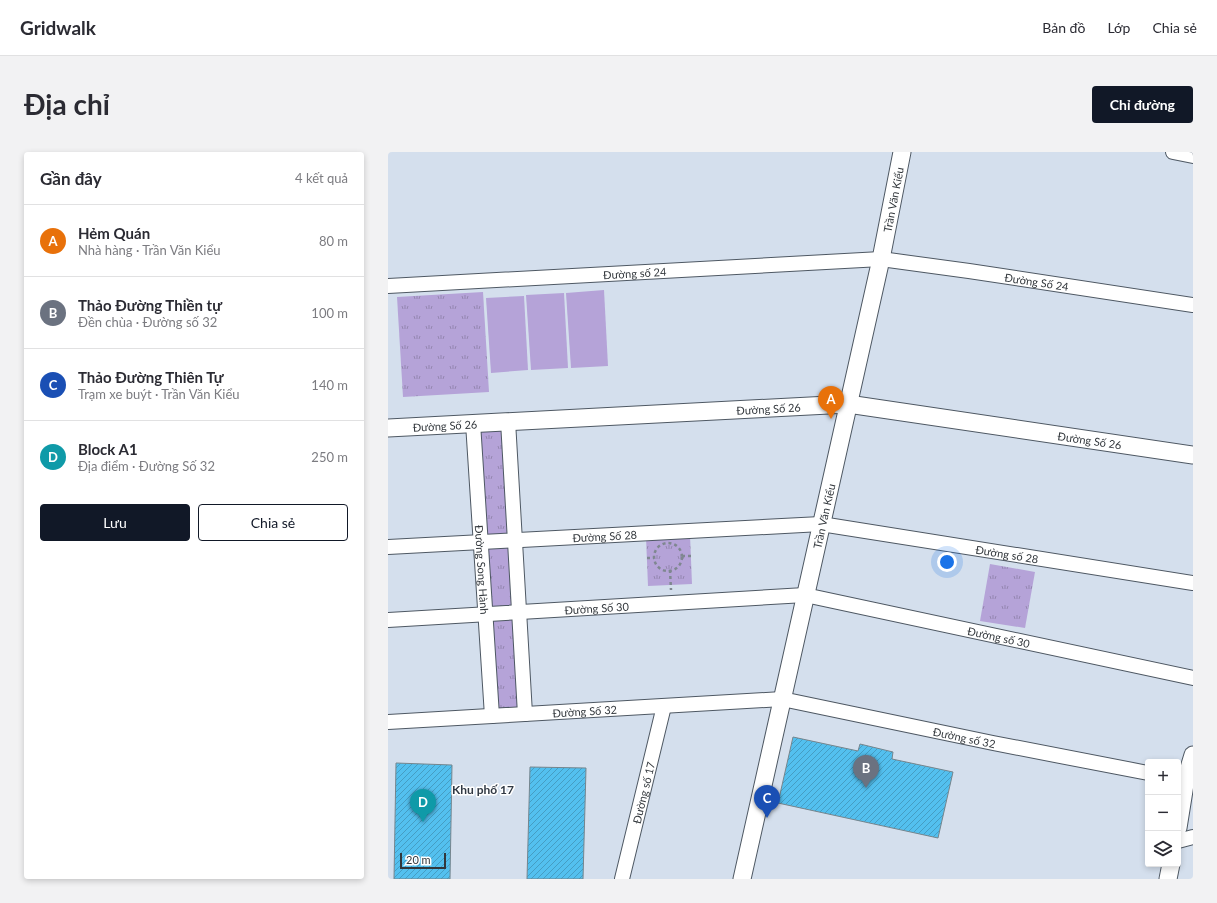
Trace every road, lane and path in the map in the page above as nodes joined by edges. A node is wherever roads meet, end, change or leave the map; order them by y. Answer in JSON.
{"nodes":[{"id":1,"x":902,"y":152,"type":"edge"},
{"id":2,"x":1173,"y":152,"type":"edge"},
{"id":3,"x":1193,"y":156,"type":"edge"},
{"id":4,"x":881,"y":259,"type":"junction"},
{"id":5,"x":388,"y":286,"type":"edge"},
{"id":6,"x":1193,"y":305,"type":"edge"},
{"id":7,"x":848,"y":404,"type":"junction"},
{"id":8,"x":508,"y":421,"type":"junction"},
{"id":9,"x":473,"y":423,"type":"junction"},
{"id":10,"x":388,"y":428,"type":"edge"},
{"id":11,"x":1193,"y":455,"type":"edge"},
{"id":12,"x":821,"y":524,"type":"junction"},
{"id":13,"x":515,"y":540,"type":"junction"},
{"id":14,"x":480,"y":542,"type":"junction"},
{"id":15,"x":388,"y":547,"type":"edge"},
{"id":16,"x":682,"y":556,"type":"junction"},
{"id":17,"x":691,"y":556,"type":"dead end"},
{"id":18,"x":647,"y":558,"type":"dead end"},
{"id":19,"x":654,"y":558,"type":"junction"},
{"id":20,"x":670,"y":570,"type":"junction"},
{"id":21,"x":1193,"y":582,"type":"edge"},
{"id":22,"x":805,"y":595,"type":"junction"},
{"id":23,"x":672,"y":603,"type":"junction"},
{"id":24,"x":519,"y":611,"type":"junction"},
{"id":25,"x":485,"y":614,"type":"junction"},
{"id":26,"x":388,"y":620,"type":"edge"},
{"id":27,"x":1193,"y":678,"type":"edge"},
{"id":28,"x":782,"y":699,"type":"junction"},
{"id":29,"x":664,"y":706,"type":"junction"},
{"id":30,"x":525,"y":714,"type":"junction"},
{"id":31,"x":492,"y":716,"type":"junction"},
{"id":32,"x":388,"y":722,"type":"edge"},
{"id":33,"x":1193,"y":755,"type":"edge"},
{"id":34,"x":1145,"y":772,"type":"edge"},
{"id":35,"x":1186,"y":778,"type":"edge"},
{"id":36,"x":1181,"y":809,"type":"edge"},
{"id":37,"x":1193,"y":837,"type":"edge"},
{"id":38,"x":1181,"y":840,"type":"edge"},
{"id":39,"x":1170,"y":867,"type":"edge"},
{"id":40,"x":622,"y":879,"type":"edge"},
{"id":41,"x":742,"y":879,"type":"edge"},
{"id":42,"x":1168,"y":879,"type":"edge"}],
"edges":[{"from":1,"to":4,"type":"street","name":"Trần Văn Kiểu"},
{"from":2,"to":3,"type":"street"},
{"from":4,"to":5,"type":"street","name":"Đường số 24"},
{"from":4,"to":6,"type":"street","name":"Đường Số 24"},
{"from":4,"to":7,"type":"street","name":"Trần Văn Kiểu"},
{"from":7,"to":8,"type":"street","name":"Đường Số 26"},
{"from":7,"to":11,"type":"street","name":"Đường Số 26"},
{"from":7,"to":12,"type":"street","name":"Trần Văn Kiểu"},
{"from":8,"to":9,"type":"street","name":"Đường Số 26"},
{"from":8,"to":13,"type":"street"},
{"from":9,"to":10,"type":"street","name":"Đường Số 26"},
{"from":9,"to":14,"type":"street","name":"Đường Song Hành"},
{"from":12,"to":13,"type":"street","name":"Đường Số 28"},
{"from":12,"to":21,"type":"street","name":"Đường số 28"},
{"from":12,"to":22,"type":"street","name":"Trần Văn Kiểu"},
{"from":13,"to":14,"type":"street","name":"Đường Số 28"},
{"from":13,"to":24,"type":"street"},
{"from":14,"to":15,"type":"street","name":"Đường Số 28"},
{"from":14,"to":25,"type":"street","name":"Đường Song Hành"},
{"from":16,"to":17,"type":"path"},
{"from":16,"to":19,"type":"path"},
{"from":16,"to":20,"type":"path"},
{"from":18,"to":19,"type":"path"},
{"from":19,"to":20,"type":"path"},
{"from":20,"to":23,"type":"path"},
{"from":22,"to":23,"type":"street","name":"Đường Số 30"},
{"from":22,"to":27,"type":"street","name":"Đường số 30"},
{"from":22,"to":28,"type":"street","name":"Trần Văn Kiểu"},
{"from":23,"to":24,"type":"street","name":"Đường Số 30"},
{"from":24,"to":25,"type":"street","name":"Đường Số 30"},
{"from":24,"to":30,"type":"street"},
{"from":25,"to":26,"type":"street","name":"Đường Số 30"},
{"from":25,"to":31,"type":"street","name":"Đường Song Hành"},
{"from":28,"to":29,"type":"street","name":"Đường Số 32"},
{"from":28,"to":34,"type":"street","name":"Đường số 32"},
{"from":28,"to":41,"type":"street","name":"Trần Văn Kiểu"},
{"from":29,"to":30,"type":"street","name":"Đường Số 32"},
{"from":29,"to":40,"type":"street","name":"Đường số 17"},
{"from":30,"to":31,"type":"street","name":"Đường Số 32"},
{"from":31,"to":32,"type":"street","name":"Đường Số 32"},
{"from":33,"to":35,"type":"street"},
{"from":35,"to":36,"type":"street"},
{"from":37,"to":38,"type":"street"},
{"from":39,"to":42,"type":"street"}]}
